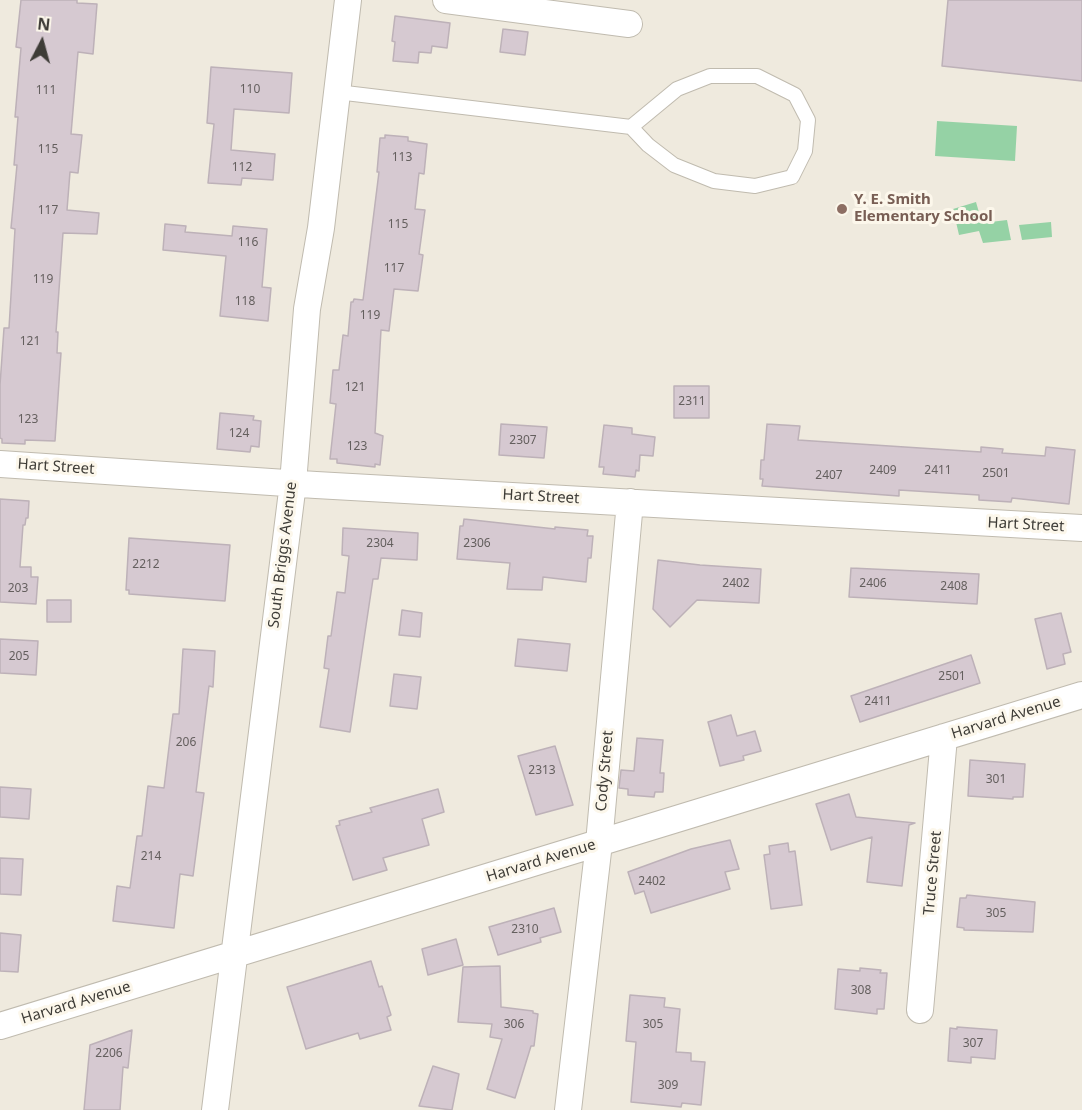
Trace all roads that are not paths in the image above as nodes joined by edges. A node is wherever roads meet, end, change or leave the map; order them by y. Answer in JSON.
{"nodes":[{"id":1,"x":348,"y":0,"type":"edge"},
{"id":2,"x":446,"y":0,"type":"edge"},
{"id":3,"x":629,"y":24,"type":"dead end"},
{"id":4,"x":337,"y":92,"type":"junction"},
{"id":5,"x":631,"y":127,"type":"junction"},
{"id":6,"x":0,"y":464,"type":"edge"},
{"id":7,"x":293,"y":483,"type":"junction"},
{"id":8,"x":630,"y":502,"type":"junction"},
{"id":9,"x":1082,"y":528,"type":"edge"},
{"id":10,"x":1082,"y":695,"type":"edge"},
{"id":11,"x":944,"y":737,"type":"junction"},
{"id":12,"x":599,"y":843,"type":"junction"},
{"id":13,"x":235,"y":954,"type":"junction"},
{"id":14,"x":920,"y":1010,"type":"dead end"},
{"id":15,"x":0,"y":1026,"type":"edge"},
{"id":16,"x":215,"y":1110,"type":"edge"},
{"id":17,"x":568,"y":1110,"type":"edge"}],
"edges":[{"from":1,"to":4,"type":"street","name":"South Briggs Avenue"},
{"from":2,"to":3,"type":"street"},
{"from":4,"to":5,"type":"lane"},
{"from":4,"to":7,"type":"street","name":"South Briggs Avenue"},
{"from":5,"to":5,"type":"lane"},
{"from":6,"to":7,"type":"street","name":"Hart Street"},
{"from":7,"to":8,"type":"street","name":"Hart Street"},
{"from":7,"to":13,"type":"street","name":"South Briggs Avenue"},
{"from":8,"to":9,"type":"street","name":"Hart Street"},
{"from":8,"to":12,"type":"street","name":"Cody Street"},
{"from":10,"to":11,"type":"street","name":"Harvard Avenue"},
{"from":11,"to":12,"type":"street","name":"Harvard Avenue"},
{"from":11,"to":14,"type":"street","name":"Truce Street"},
{"from":12,"to":13,"type":"street","name":"Harvard Avenue"},
{"from":12,"to":17,"type":"street","name":"Cody Street"},
{"from":13,"to":15,"type":"street","name":"Harvard Avenue"},
{"from":13,"to":16,"type":"street","name":"South Briggs Avenue"}]}
